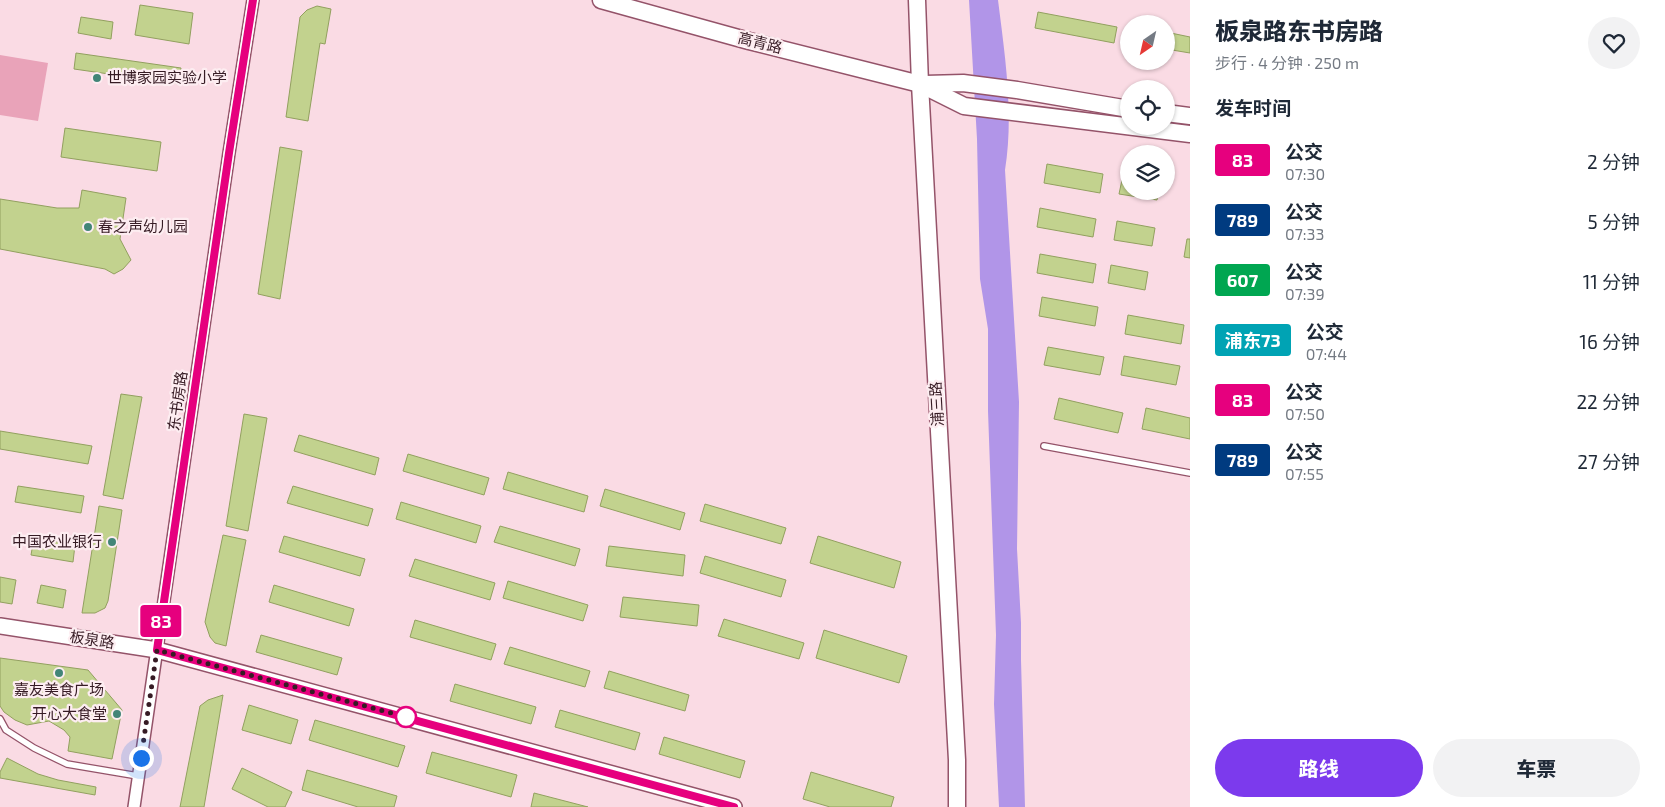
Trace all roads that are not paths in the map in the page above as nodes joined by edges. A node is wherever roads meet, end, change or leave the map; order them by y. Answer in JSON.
{"nodes":[{"id":1,"x":253,"y":0,"type":"edge"},
{"id":2,"x":601,"y":0,"type":"edge"},
{"id":3,"x":918,"y":0,"type":"edge"},
{"id":4,"x":920,"y":84,"type":"junction"},
{"id":5,"x":1120,"y":107,"type":"edge"},
{"id":6,"x":1175,"y":114,"type":"edge"},
{"id":7,"x":1190,"y":116,"type":"edge"},
{"id":8,"x":1190,"y":134,"type":"edge"},
{"id":9,"x":1044,"y":446,"type":"dead end"},
{"id":10,"x":1190,"y":474,"type":"edge"},
{"id":11,"x":0,"y":626,"type":"edge"},
{"id":12,"x":157,"y":650,"type":"junction"},
{"id":13,"x":0,"y":719,"type":"edge"},
{"id":14,"x":138,"y":776,"type":"junction"},
{"id":15,"x":134,"y":807,"type":"edge"},
{"id":16,"x":734,"y":807,"type":"edge"},
{"id":17,"x":957,"y":807,"type":"edge"}],
"edges":[{"from":1,"to":12,"type":"street","name":"东书房路"},
{"from":2,"to":4,"type":"main road","name":"高青路"},
{"from":3,"to":4,"type":"main road","name":"浦三路"},
{"from":4,"to":5,"type":"main road","name":"高青路"},
{"from":4,"to":8,"type":"main road","name":"高青路"},
{"from":4,"to":17,"type":"main road","name":"浦三路"},
{"from":6,"to":7,"type":"main road"},
{"from":9,"to":10,"type":"lane"},
{"from":11,"to":12,"type":"street","name":"板泉路"},
{"from":12,"to":14,"type":"street","name":"东书房路"},
{"from":12,"to":16,"type":"street","name":"板泉路"},
{"from":13,"to":14,"type":"lane"},
{"from":14,"to":15,"type":"street","name":"东书房路"}]}
